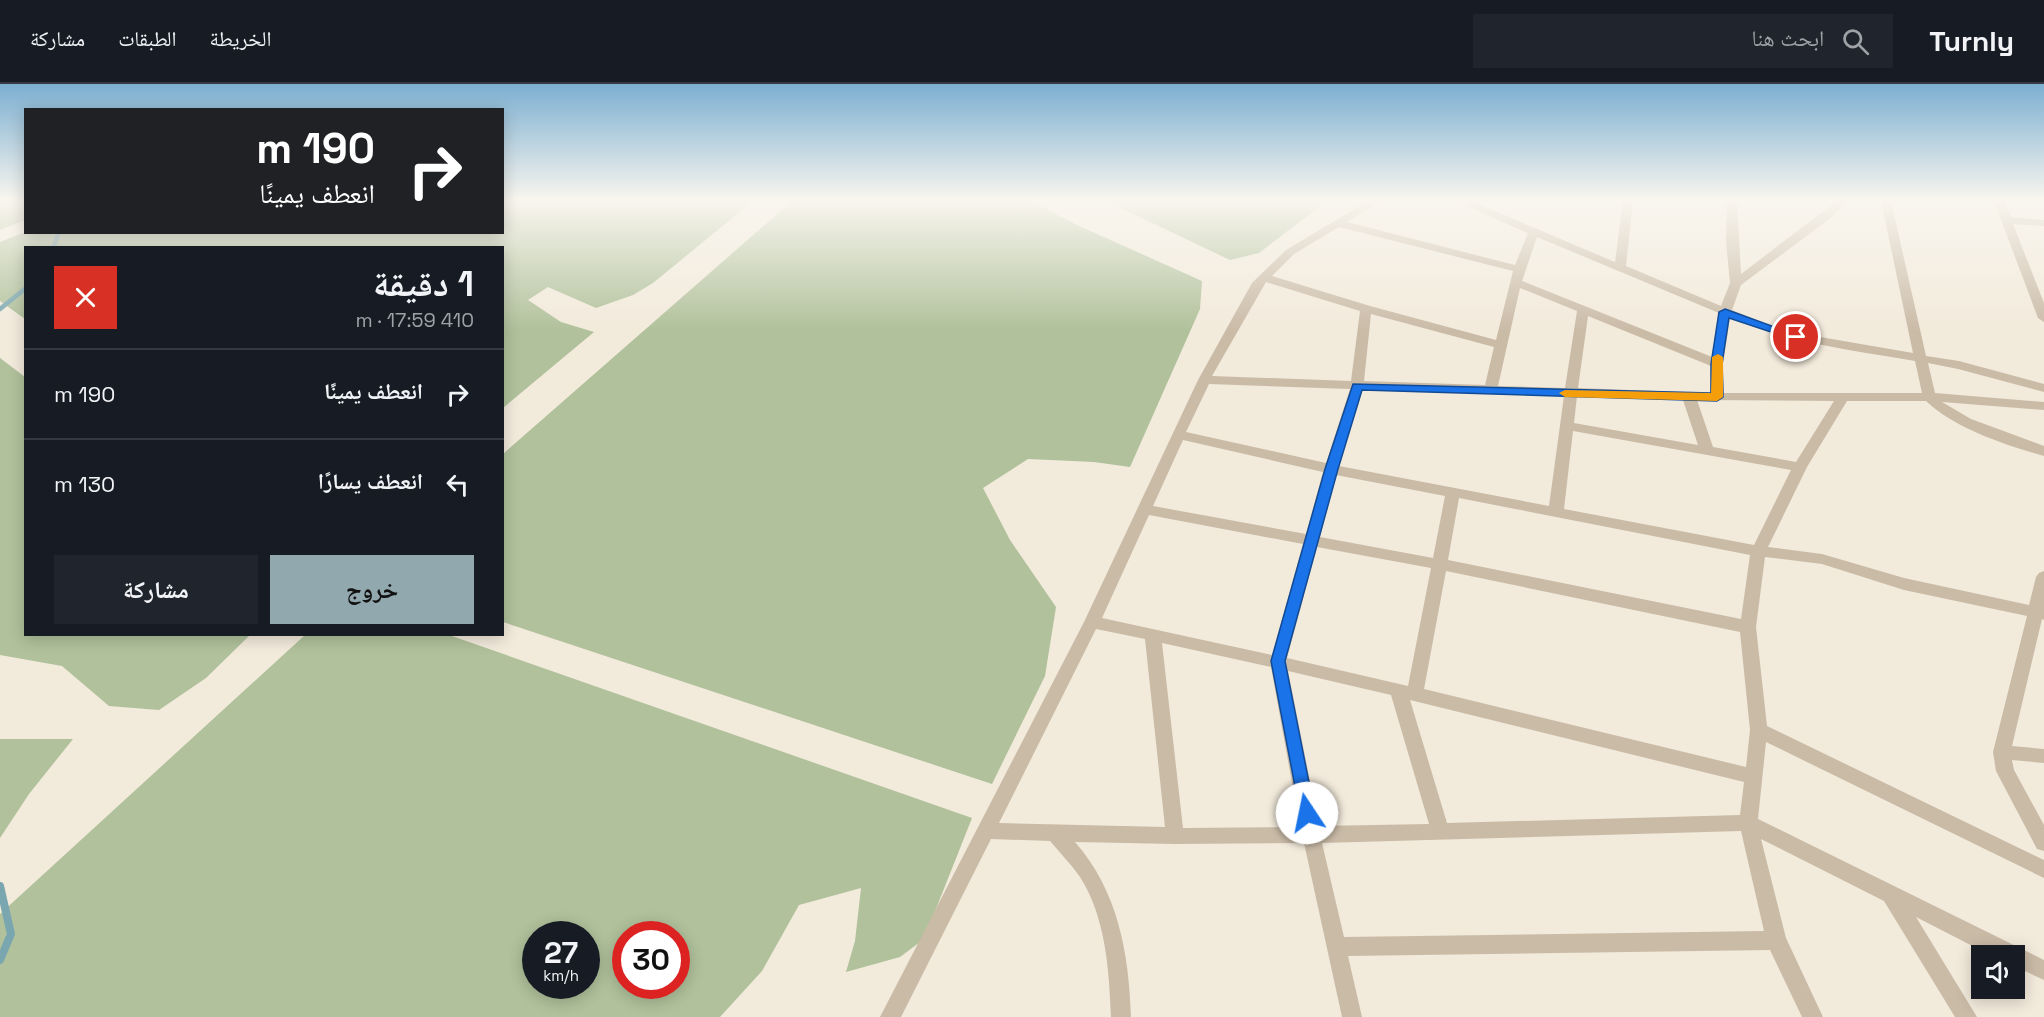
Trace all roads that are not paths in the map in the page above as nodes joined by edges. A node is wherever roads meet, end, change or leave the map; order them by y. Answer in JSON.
{"nodes":[{"id":1,"x":1302,"y":245,"type":"edge"},
{"id":2,"x":1424,"y":245,"type":"edge"},
{"id":3,"x":1529,"y":245,"type":"edge"},
{"id":4,"x":1564,"y":245,"type":"edge"},
{"id":5,"x":1623,"y":245,"type":"edge"},
{"id":6,"x":1732,"y":245,"type":"edge"},
{"id":7,"x":1788,"y":245,"type":"edge"},
{"id":8,"x":1895,"y":245,"type":"edge"},
{"id":9,"x":2016,"y":245,"type":"edge"},
{"id":10,"x":1519,"y":268,"type":"junction"},
{"id":11,"x":1620,"y":268,"type":"junction"},
{"id":12,"x":1263,"y":277,"type":"junction"},
{"id":13,"x":1515,"y":282,"type":"junction"},
{"id":14,"x":1736,"y":283,"type":"junction"},
{"id":15,"x":1366,"y":309,"type":"junction"},
{"id":16,"x":1583,"y":310,"type":"junction"},
{"id":17,"x":1725,"y":312,"type":"junction"},
{"id":18,"x":2044,"y":318,"type":"edge"},
{"id":19,"x":1501,"y":345,"type":"junction"},
{"id":20,"x":1919,"y":359,"type":"junction"},
{"id":21,"x":1717,"y":364,"type":"junction"},
{"id":22,"x":1204,"y":380,"type":"junction"},
{"id":23,"x":1357,"y":387,"type":"junction"},
{"id":24,"x":2044,"y":388,"type":"edge"},
{"id":25,"x":1490,"y":391,"type":"junction"},
{"id":26,"x":1569,"y":394,"type":"junction"},
{"id":27,"x":1689,"y":397,"type":"junction"},
{"id":28,"x":1717,"y":397,"type":"junction"},
{"id":29,"x":1843,"y":397,"type":"junction"},
{"id":30,"x":1929,"y":397,"type":"junction"},
{"id":31,"x":2044,"y":406,"type":"edge"},
{"id":32,"x":1567,"y":426,"type":"junction"},
{"id":33,"x":1178,"y":435,"type":"junction"},
{"id":34,"x":1707,"y":451,"type":"junction"},
{"id":35,"x":2044,"y":451,"type":"edge"},
{"id":36,"x":1800,"y":467,"type":"junction"},
{"id":37,"x":1331,"y":469,"type":"junction"},
{"id":38,"x":1453,"y":492,"type":"junction"},
{"id":39,"x":1143,"y":509,"type":"junction"},
{"id":40,"x":1556,"y":511,"type":"junction"},
{"id":41,"x":1311,"y":541,"type":"junction"},
{"id":42,"x":1758,"y":551,"type":"junction"},
{"id":43,"x":1438,"y":564,"type":"junction"},
{"id":44,"x":2044,"y":577,"type":"edge"},
{"id":45,"x":2039,"y":614,"type":"edge"},
{"id":46,"x":1092,"y":622,"type":"junction"},
{"id":47,"x":1748,"y":627,"type":"junction"},
{"id":48,"x":1153,"y":635,"type":"junction"},
{"id":49,"x":1278,"y":661,"type":"junction"},
{"id":50,"x":1407,"y":691,"type":"junction"},
{"id":51,"x":1759,"y":730,"type":"junction"},
{"id":52,"x":2002,"y":753,"type":"junction"},
{"id":53,"x":2044,"y":756,"type":"edge"},
{"id":54,"x":1754,"y":777,"type":"junction"},
{"id":55,"x":1748,"y":823,"type":"junction"},
{"id":56,"x":985,"y":831,"type":"junction"},
{"id":57,"x":1440,"y":831,"type":"junction"},
{"id":58,"x":1055,"y":833,"type":"junction"},
{"id":59,"x":1311,"y":835,"type":"junction"},
{"id":60,"x":1175,"y":836,"type":"junction"},
{"id":61,"x":2044,"y":843,"type":"edge"},
{"id":62,"x":2044,"y":869,"type":"edge"},
{"id":63,"x":1890,"y":893,"type":"junction"},
{"id":64,"x":1776,"y":940,"type":"junction"},
{"id":65,"x":1992,"y":945,"type":"edge"},
{"id":66,"x":1338,"y":947,"type":"junction"},
{"id":67,"x":2025,"y":961,"type":"edge"},
{"id":68,"x":2044,"y":970,"type":"edge"},
{"id":69,"x":890,"y":1017,"type":"edge"},
{"id":70,"x":1121,"y":1017,"type":"edge"},
{"id":71,"x":1352,"y":1017,"type":"edge"},
{"id":72,"x":1813,"y":1017,"type":"edge"},
{"id":73,"x":1967,"y":1017,"type":"edge"}],
"edges":[{"from":1,"to":12,"type":"street"},
{"from":2,"to":10,"type":"street"},
{"from":3,"to":10,"type":"street"},
{"from":4,"to":11,"type":"street"},
{"from":5,"to":11,"type":"street"},
{"from":6,"to":14,"type":"street"},
{"from":7,"to":14,"type":"street"},
{"from":8,"to":20,"type":"street"},
{"from":9,"to":18,"type":"street"},
{"from":10,"to":13,"type":"street"},
{"from":11,"to":17,"type":"street"},
{"from":12,"to":15,"type":"street"},
{"from":12,"to":22,"type":"street"},
{"from":13,"to":16,"type":"street"},
{"from":13,"to":19,"type":"street"},
{"from":14,"to":17,"type":"street"},
{"from":15,"to":19,"type":"street"},
{"from":15,"to":23,"type":"street"},
{"from":16,"to":21,"type":"street"},
{"from":16,"to":26,"type":"street"},
{"from":17,"to":20,"type":"street"},
{"from":17,"to":21,"type":"street"},
{"from":19,"to":25,"type":"street"},
{"from":20,"to":24,"type":"street"},
{"from":20,"to":30,"type":"street"},
{"from":21,"to":28,"type":"street"},
{"from":22,"to":23,"type":"street"},
{"from":22,"to":33,"type":"street"},
{"from":23,"to":25,"type":"street"},
{"from":23,"to":37,"type":"street"},
{"from":25,"to":26,"type":"street"},
{"from":26,"to":27,"type":"street"},
{"from":26,"to":32,"type":"street"},
{"from":27,"to":28,"type":"street"},
{"from":27,"to":34,"type":"street"},
{"from":28,"to":29,"type":"street"},
{"from":29,"to":30,"type":"street"},
{"from":29,"to":36,"type":"street"},
{"from":30,"to":31,"type":"street"},
{"from":30,"to":35,"type":"street"},
{"from":32,"to":34,"type":"street"},
{"from":32,"to":40,"type":"street"},
{"from":33,"to":37,"type":"street"},
{"from":33,"to":39,"type":"street"},
{"from":34,"to":36,"type":"street"},
{"from":36,"to":42,"type":"street"},
{"from":37,"to":38,"type":"street"},
{"from":37,"to":41,"type":"street"},
{"from":38,"to":40,"type":"street"},
{"from":38,"to":43,"type":"street"},
{"from":39,"to":41,"type":"street"},
{"from":39,"to":46,"type":"street"},
{"from":40,"to":42,"type":"street"},
{"from":41,"to":43,"type":"street"},
{"from":41,"to":49,"type":"street"},
{"from":42,"to":45,"type":"street"},
{"from":42,"to":47,"type":"street"},
{"from":43,"to":47,"type":"street"},
{"from":43,"to":50,"type":"street"},
{"from":44,"to":45,"type":"street"},
{"from":45,"to":52,"type":"street"},
{"from":46,"to":48,"type":"street"},
{"from":46,"to":56,"type":"street"},
{"from":47,"to":51,"type":"street"},
{"from":48,"to":49,"type":"street"},
{"from":48,"to":60,"type":"street"},
{"from":49,"to":50,"type":"street"},
{"from":49,"to":59,"type":"street"},
{"from":50,"to":54,"type":"street"},
{"from":50,"to":57,"type":"street"},
{"from":51,"to":54,"type":"street"},
{"from":51,"to":62,"type":"street"},
{"from":52,"to":53,"type":"street"},
{"from":52,"to":61,"type":"street"},
{"from":54,"to":55,"type":"street"},
{"from":55,"to":57,"type":"street"},
{"from":55,"to":63,"type":"street"},
{"from":55,"to":64,"type":"street"},
{"from":56,"to":58,"type":"street"},
{"from":56,"to":69,"type":"street"},
{"from":57,"to":59,"type":"street"},
{"from":58,"to":60,"type":"street"},
{"from":58,"to":70,"type":"street"},
{"from":59,"to":60,"type":"street"},
{"from":59,"to":66,"type":"street"},
{"from":63,"to":65,"type":"street"},
{"from":63,"to":73,"type":"street"},
{"from":64,"to":66,"type":"street"},
{"from":64,"to":72,"type":"street"},
{"from":66,"to":71,"type":"street"},
{"from":67,"to":68,"type":"street"}]}
